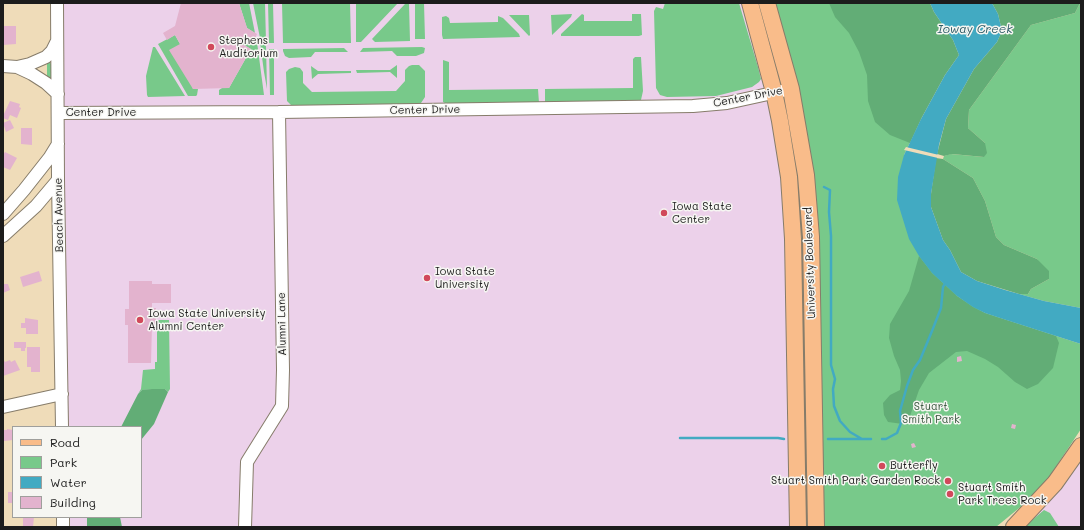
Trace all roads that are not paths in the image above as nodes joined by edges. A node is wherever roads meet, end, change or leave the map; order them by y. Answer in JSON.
{"nodes":[{"id":1,"x":57,"y":3,"type":"edge"},
{"id":2,"x":750,"y":3,"type":"edge"},
{"id":3,"x":767,"y":3,"type":"edge"},
{"id":4,"x":58,"y":41,"type":"junction"},
{"id":5,"x":3,"y":66,"type":"edge"},
{"id":6,"x":16,"y":67,"type":"junction"},
{"id":7,"x":791,"y":89,"type":"junction"},
{"id":8,"x":774,"y":92,"type":"junction"},
{"id":9,"x":58,"y":94,"type":"junction"},
{"id":10,"x":279,"y":112,"type":"junction"},
{"id":11,"x":58,"y":113,"type":"junction"},
{"id":12,"x":58,"y":143,"type":"junction"},
{"id":13,"x":58,"y":180,"type":"junction"},
{"id":14,"x":3,"y":214,"type":"edge"},
{"id":15,"x":3,"y":236,"type":"edge"},
{"id":16,"x":62,"y":394,"type":"junction"},
{"id":17,"x":3,"y":407,"type":"edge"},
{"id":18,"x":62,"y":426,"type":"edge"},
{"id":19,"x":1081,"y":446,"type":"edge"},
{"id":20,"x":1019,"y":521,"type":"edge"},
{"id":21,"x":245,"y":527,"type":"edge"},
{"id":22,"x":798,"y":527,"type":"edge"},
{"id":23,"x":816,"y":527,"type":"edge"},
{"id":24,"x":1002,"y":527,"type":"edge"}],
"edges":[{"from":1,"to":4,"type":"street","name":"Beach Avenue"},
{"from":2,"to":8,"type":"main road","name":"University Boulevard"},
{"from":3,"to":7,"type":"main road","name":"University Boulevard"},
{"from":4,"to":6,"type":"street"},
{"from":4,"to":9,"type":"street","name":"Beach Avenue"},
{"from":5,"to":6,"type":"street"},
{"from":6,"to":9,"type":"street"},
{"from":7,"to":8,"type":"street","name":"Center Drive"},
{"from":7,"to":23,"type":"main road","name":"University Boulevard"},
{"from":8,"to":10,"type":"street","name":"Center Drive"},
{"from":8,"to":22,"type":"main road","name":"University Boulevard"},
{"from":9,"to":11,"type":"street","name":"Beach Avenue"},
{"from":10,"to":11,"type":"street","name":"Center Drive"},
{"from":10,"to":21,"type":"street","name":"Alumni Lane"},
{"from":11,"to":12,"type":"street","name":"Beach Avenue"},
{"from":12,"to":13,"type":"street","name":"Beach Avenue"},
{"from":12,"to":14,"type":"street"},
{"from":13,"to":15,"type":"street"},
{"from":13,"to":16,"type":"street","name":"Beach Avenue"},
{"from":16,"to":17,"type":"street"},
{"from":16,"to":18,"type":"street","name":"Beach Avenue"},
{"from":19,"to":20,"type":"main road"},
{"from":20,"to":24,"type":"main road"}]}
